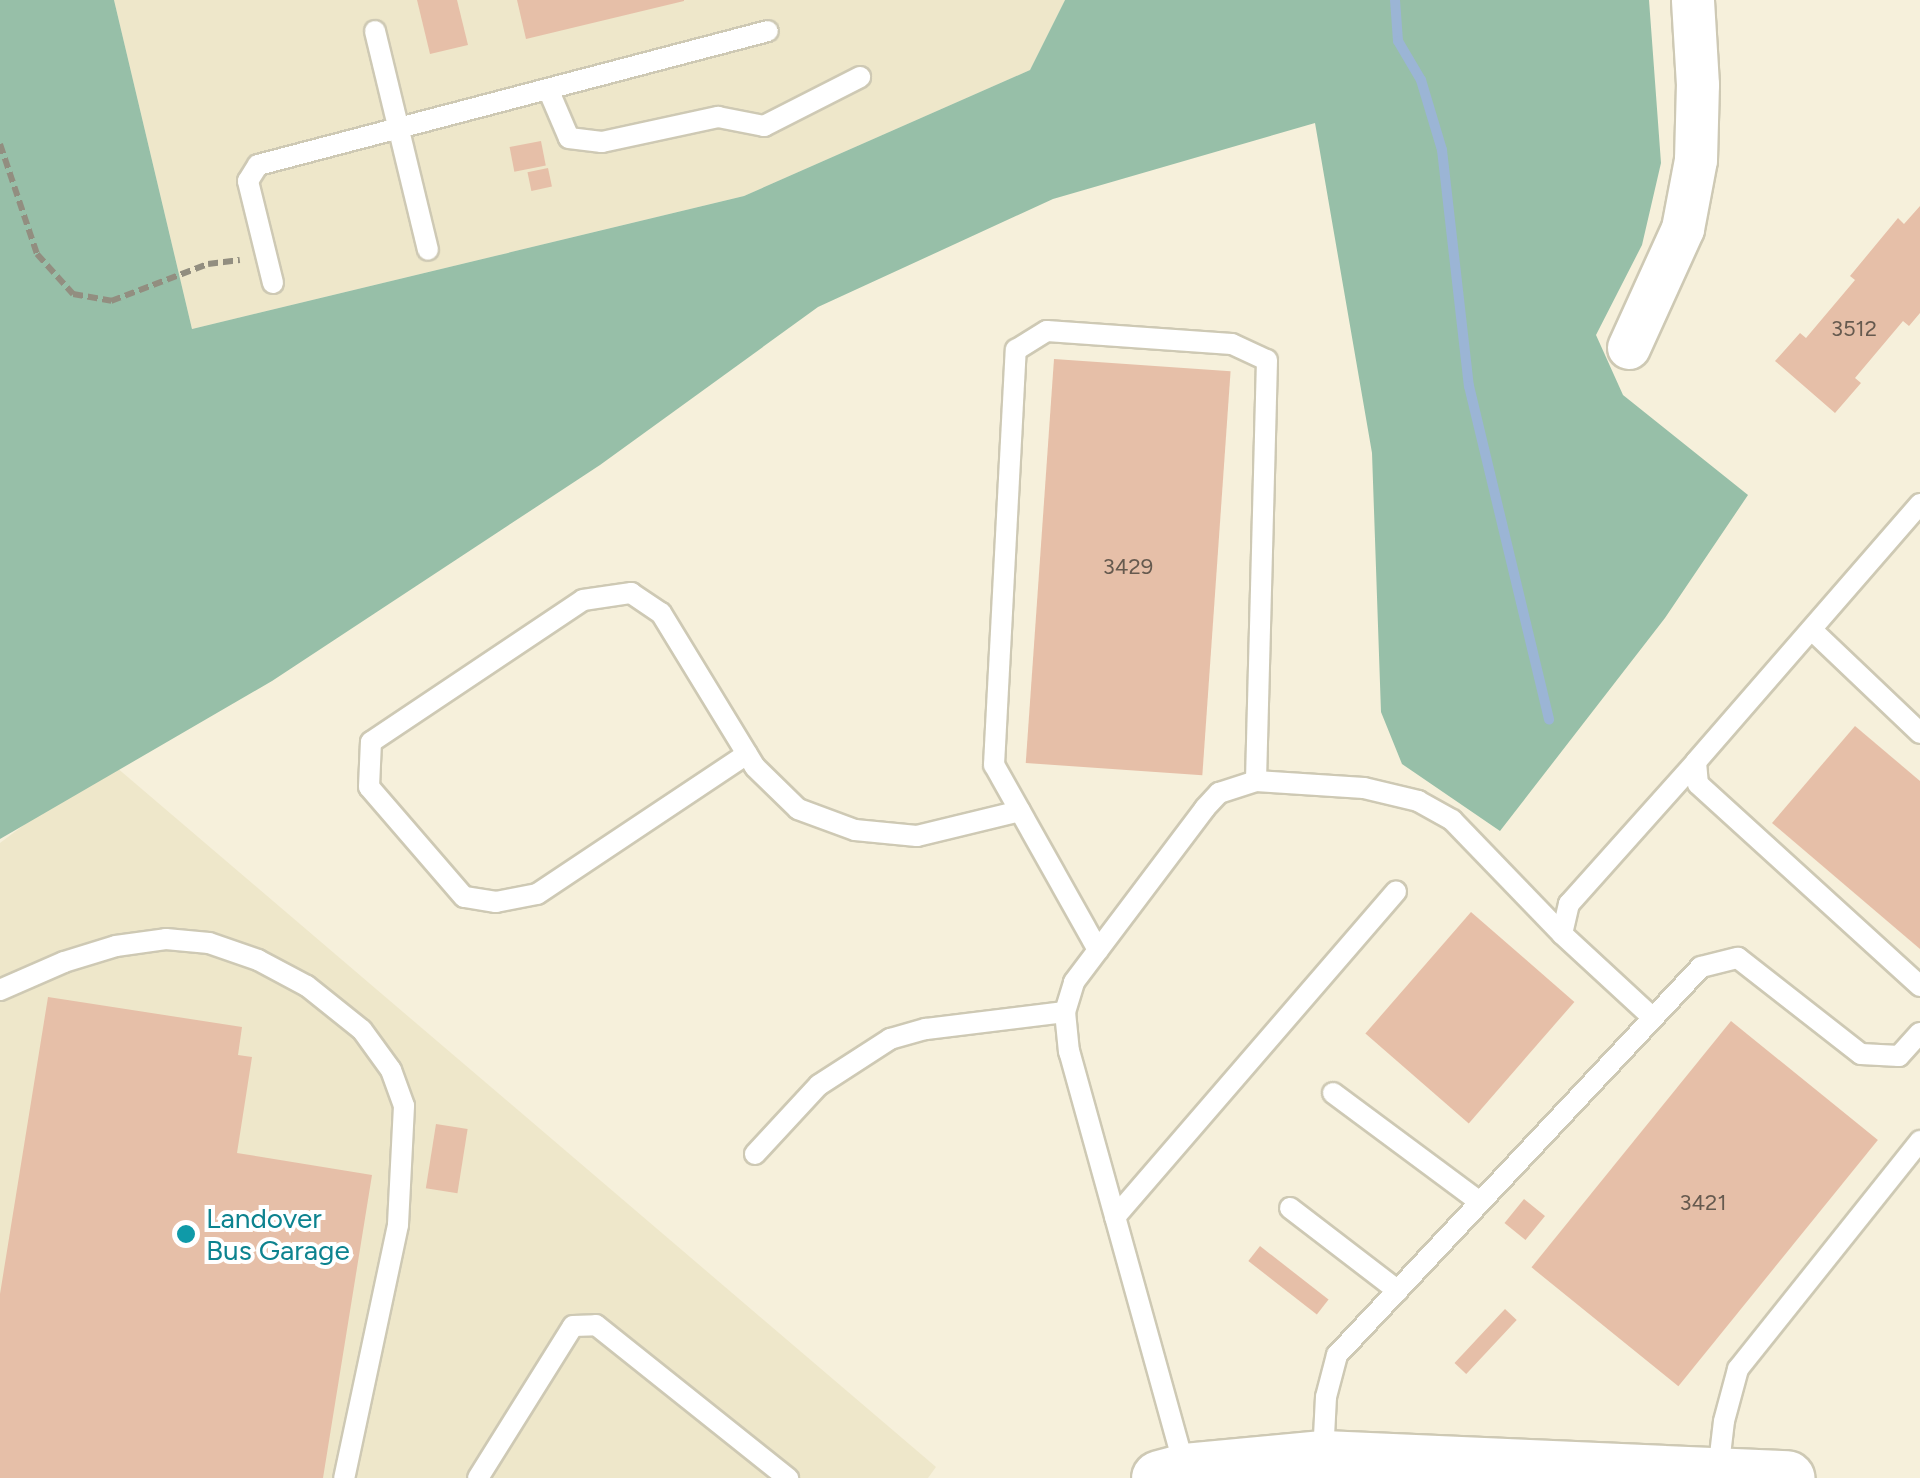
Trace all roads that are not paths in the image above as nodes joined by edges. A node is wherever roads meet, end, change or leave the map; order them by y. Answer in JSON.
{"nodes":[{"id":1,"x":1693,"y":0,"type":"edge"},
{"id":2,"x":375,"y":30,"type":"dead end"},
{"id":3,"x":768,"y":30,"type":"dead end"},
{"id":4,"x":860,"y":77,"type":"dead end"},
{"id":5,"x":548,"y":89,"type":"junction"},
{"id":6,"x":396,"y":128,"type":"junction"},
{"id":7,"x":428,"y":250,"type":"dead end"},
{"id":8,"x":273,"y":283,"type":"dead end"},
{"id":9,"x":1629,"y":348,"type":"dead end"},
{"id":10,"x":1920,"y":504,"type":"edge"},
{"id":11,"x":1812,"y":631,"type":"junction"},
{"id":12,"x":1920,"y":733,"type":"edge"},
{"id":13,"x":748,"y":754,"type":"junction"},
{"id":14,"x":1696,"y":762,"type":"junction"},
{"id":15,"x":1256,"y":781,"type":"junction"},
{"id":16,"x":1020,"y":811,"type":"junction"},
{"id":17,"x":1396,"y":892,"type":"dead end"},
{"id":18,"x":1562,"y":934,"type":"junction"},
{"id":19,"x":1098,"y":950,"type":"junction"},
{"id":20,"x":1920,"y":986,"type":"edge"},
{"id":21,"x":0,"y":990,"type":"edge"},
{"id":22,"x":1065,"y":1012,"type":"junction"},
{"id":23,"x":1653,"y":1018,"type":"junction"},
{"id":24,"x":1920,"y":1033,"type":"edge"},
{"id":25,"x":1333,"y":1092,"type":"dead end"},
{"id":26,"x":1920,"y":1142,"type":"edge"},
{"id":27,"x":755,"y":1154,"type":"dead end"},
{"id":28,"x":1480,"y":1202,"type":"junction"},
{"id":29,"x":1290,"y":1208,"type":"dead end"},
{"id":30,"x":1115,"y":1216,"type":"junction"},
{"id":31,"x":1398,"y":1291,"type":"junction"},
{"id":32,"x":1324,"y":1458,"type":"junction"},
{"id":33,"x":1172,"y":1474,"type":"edge"},
{"id":34,"x":1718,"y":1474,"type":"junction"},
{"id":35,"x":1646,"y":1476,"type":"edge"},
{"id":36,"x":344,"y":1478,"type":"edge"},
{"id":37,"x":478,"y":1478,"type":"edge"},
{"id":38,"x":788,"y":1478,"type":"edge"},
{"id":39,"x":1787,"y":1478,"type":"edge"}],
"edges":[{"from":1,"to":9,"type":"street"},
{"from":2,"to":6,"type":"lane"},
{"from":3,"to":5,"type":"lane"},
{"from":4,"to":5,"type":"lane"},
{"from":5,"to":6,"type":"lane"},
{"from":6,"to":7,"type":"lane"},
{"from":6,"to":8,"type":"lane"},
{"from":10,"to":11,"type":"lane"},
{"from":11,"to":12,"type":"lane"},
{"from":11,"to":14,"type":"lane"},
{"from":13,"to":13,"type":"lane"},
{"from":13,"to":16,"type":"lane"},
{"from":14,"to":18,"type":"lane"},
{"from":14,"to":20,"type":"lane"},
{"from":15,"to":16,"type":"lane"},
{"from":15,"to":18,"type":"lane"},
{"from":15,"to":19,"type":"lane"},
{"from":16,"to":19,"type":"lane"},
{"from":17,"to":30,"type":"lane"},
{"from":18,"to":23,"type":"lane"},
{"from":19,"to":22,"type":"lane"},
{"from":21,"to":36,"type":"lane"},
{"from":22,"to":27,"type":"lane"},
{"from":22,"to":30,"type":"lane"},
{"from":23,"to":24,"type":"lane"},
{"from":23,"to":28,"type":"lane"},
{"from":25,"to":28,"type":"lane"},
{"from":26,"to":34,"type":"lane"},
{"from":28,"to":31,"type":"lane"},
{"from":29,"to":31,"type":"lane"},
{"from":30,"to":33,"type":"lane"},
{"from":31,"to":32,"type":"lane"},
{"from":32,"to":33,"type":"main road"},
{"from":32,"to":35,"type":"main road"},
{"from":34,"to":35,"type":"main road"},
{"from":34,"to":39,"type":"main road"},
{"from":37,"to":38,"type":"lane"}]}
